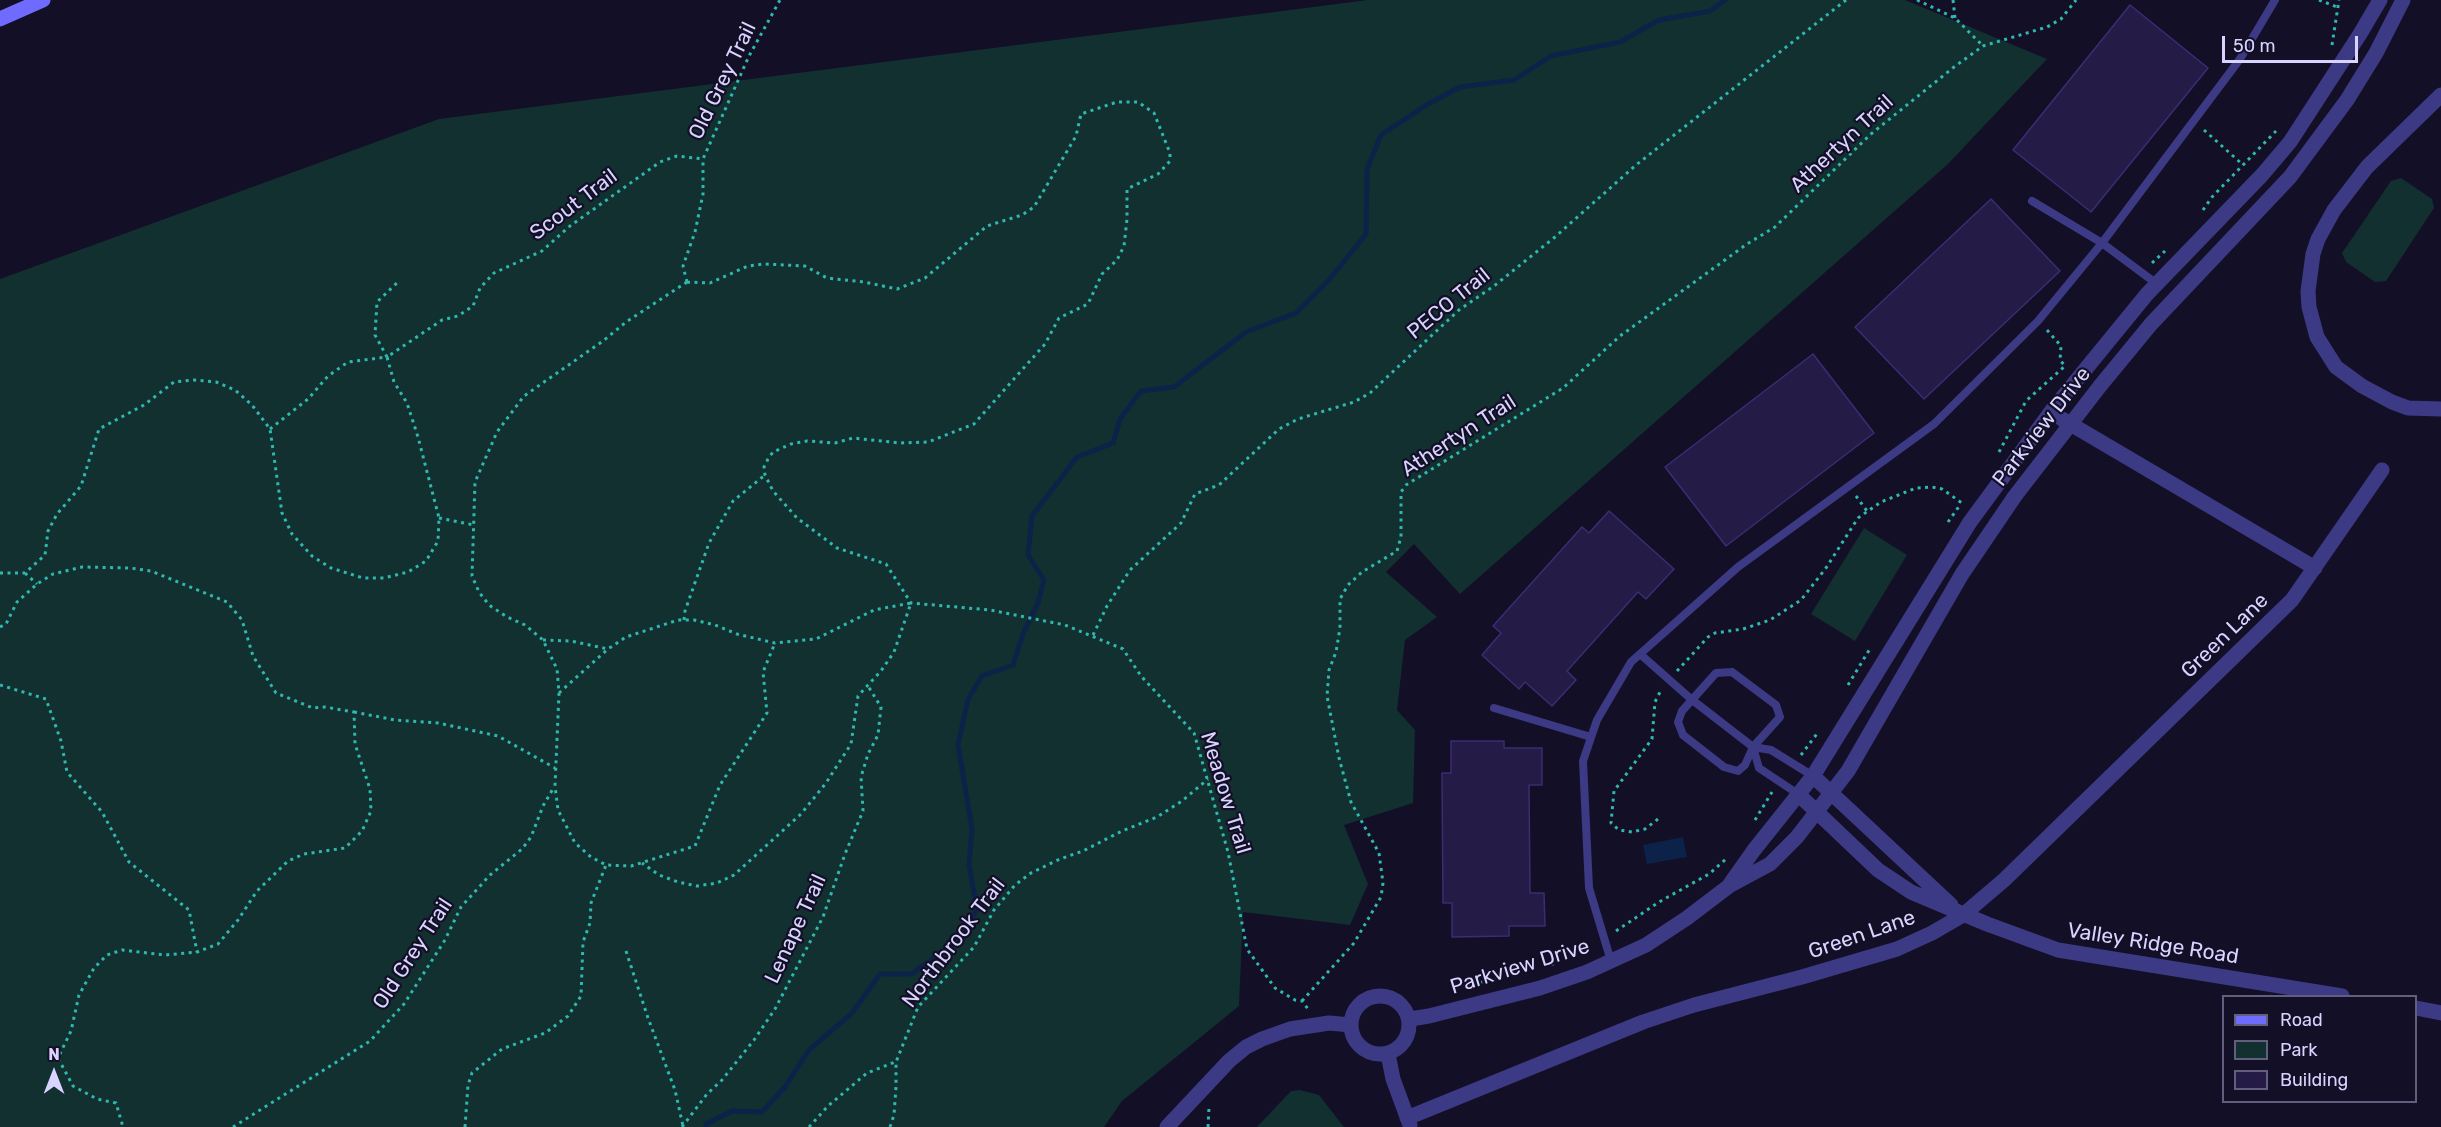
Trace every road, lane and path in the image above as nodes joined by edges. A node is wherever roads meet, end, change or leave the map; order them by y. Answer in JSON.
{"nodes":[{"id":1,"x":43,"y":0,"type":"edge"},
{"id":2,"x":780,"y":0,"type":"edge"},
{"id":3,"x":1846,"y":0,"type":"edge"},
{"id":4,"x":1917,"y":0,"type":"edge"},
{"id":5,"x":1953,"y":0,"type":"edge"},
{"id":6,"x":2076,"y":0,"type":"edge"},
{"id":7,"x":2275,"y":0,"type":"edge"},
{"id":8,"x":2319,"y":0,"type":"edge"},
{"id":9,"x":2339,"y":0,"type":"edge"},
{"id":10,"x":2380,"y":0,"type":"edge"},
{"id":11,"x":2403,"y":0,"type":"edge"},
{"id":12,"x":2337,"y":7,"type":"junction"},
{"id":13,"x":1956,"y":18,"type":"junction"},
{"id":14,"x":0,"y":19,"type":"edge"},
{"id":15,"x":1983,"y":46,"type":"junction"},
{"id":16,"x":2329,"y":52,"type":"dead end"},
{"id":17,"x":2441,"y":95,"type":"edge"},
{"id":18,"x":2193,"y":122,"type":"junction"},
{"id":19,"x":2280,"y":126,"type":"dead end"},
{"id":20,"x":703,"y":159,"type":"junction"},
{"id":21,"x":2242,"y":164,"type":"junction"},
{"id":22,"x":2032,"y":201,"type":"dead end"},
{"id":23,"x":2200,"y":214,"type":"dead end"},
{"id":24,"x":2102,"y":243,"type":"junction"},
{"id":25,"x":2168,"y":250,"type":"dead end"},
{"id":26,"x":2152,"y":262,"type":"dead end"},
{"id":27,"x":399,"y":280,"type":"dead end"},
{"id":28,"x":687,"y":282,"type":"junction"},
{"id":29,"x":2157,"y":284,"type":"junction"},
{"id":30,"x":2175,"y":299,"type":"junction"},
{"id":31,"x":2038,"y":321,"type":"junction"},
{"id":32,"x":387,"y":357,"type":"junction"},
{"id":33,"x":2065,"y":366,"type":"dead end"},
{"id":34,"x":2441,"y":409,"type":"edge"},
{"id":35,"x":2051,"y":412,"type":"junction"},
{"id":36,"x":2070,"y":424,"type":"junction"},
{"id":37,"x":270,"y":429,"type":"junction"},
{"id":38,"x":2382,"y":470,"type":"dead end"},
{"id":39,"x":765,"y":476,"type":"junction"},
{"id":40,"x":1849,"y":486,"type":"junction"},
{"id":41,"x":1962,"y":503,"type":"dead end"},
{"id":42,"x":1867,"y":512,"type":"junction"},
{"id":43,"x":439,"y":518,"type":"junction"},
{"id":44,"x":474,"y":525,"type":"junction"},
{"id":45,"x":2315,"y":568,"type":"junction"},
{"id":46,"x":0,"y":573,"type":"edge"},
{"id":47,"x":26,"y":573,"type":"junction"},
{"id":48,"x":37,"y":584,"type":"junction"},
{"id":49,"x":910,"y":603,"type":"junction"},
{"id":50,"x":684,"y":620,"type":"junction"},
{"id":51,"x":0,"y":627,"type":"edge"},
{"id":52,"x":1093,"y":635,"type":"junction"},
{"id":53,"x":543,"y":640,"type":"junction"},
{"id":54,"x":775,"y":643,"type":"junction"},
{"id":55,"x":608,"y":649,"type":"junction"},
{"id":56,"x":1640,"y":654,"type":"junction"},
{"id":57,"x":1676,"y":673,"type":"dead end"},
{"id":58,"x":0,"y":685,"type":"edge"},
{"id":59,"x":868,"y":686,"type":"junction"},
{"id":60,"x":1661,"y":690,"type":"dead end"},
{"id":61,"x":559,"y":693,"type":"junction"},
{"id":62,"x":1691,"y":699,"type":"junction"},
{"id":63,"x":1494,"y":708,"type":"dead end"},
{"id":64,"x":354,"y":712,"type":"junction"},
{"id":65,"x":1591,"y":737,"type":"junction"},
{"id":66,"x":1753,"y":747,"type":"junction"},
{"id":67,"x":555,"y":769,"type":"junction"},
{"id":68,"x":1813,"y":776,"type":"junction"},
{"id":69,"x":1208,"y":779,"type":"junction"},
{"id":70,"x":555,"y":786,"type":"junction"},
{"id":71,"x":1773,"y":790,"type":"dead end"},
{"id":72,"x":1831,"y":793,"type":"junction"},
{"id":73,"x":1798,"y":794,"type":"junction"},
{"id":74,"x":1817,"y":811,"type":"junction"},
{"id":75,"x":1658,"y":819,"type":"dead end"},
{"id":76,"x":1750,"y":828,"type":"dead end"},
{"id":77,"x":1732,"y":852,"type":"dead end"},
{"id":78,"x":642,"y":863,"type":"junction"},
{"id":79,"x":606,"y":865,"type":"junction"},
{"id":80,"x":1729,"y":886,"type":"junction"},
{"id":81,"x":1963,"y":915,"type":"junction"},
{"id":82,"x":1616,"y":931,"type":"dead end"},
{"id":83,"x":1589,"y":945,"type":"dead end"},
{"id":84,"x":626,"y":951,"type":"dead end"},
{"id":85,"x":197,"y":952,"type":"junction"},
{"id":86,"x":1611,"y":961,"type":"junction"},
{"id":87,"x":1543,"y":968,"type":"dead end"},
{"id":88,"x":1498,"y":980,"type":"dead end"},
{"id":89,"x":1457,"y":986,"type":"dead end"},
{"id":90,"x":2336,"y":995,"type":"edge"},
{"id":91,"x":1302,"y":1001,"type":"junction"},
{"id":92,"x":2417,"y":1008,"type":"edge"},
{"id":93,"x":1311,"y":1013,"type":"dead end"},
{"id":94,"x":2441,"y":1013,"type":"edge"},
{"id":95,"x":1410,"y":1019,"type":"junction"},
{"id":96,"x":1351,"y":1025,"type":"junction"},
{"id":97,"x":1388,"y":1054,"type":"junction"},
{"id":98,"x":896,"y":1062,"type":"junction"},
{"id":99,"x":1209,"y":1104,"type":"dead end"},
{"id":100,"x":1409,"y":1122,"type":"edge"},
{"id":101,"x":683,"y":1126,"type":"edge"},
{"id":102,"x":123,"y":1127,"type":"edge"},
{"id":103,"x":233,"y":1127,"type":"edge"},
{"id":104,"x":465,"y":1127,"type":"edge"},
{"id":105,"x":809,"y":1127,"type":"edge"},
{"id":106,"x":890,"y":1127,"type":"edge"},
{"id":107,"x":1167,"y":1127,"type":"edge"},
{"id":108,"x":1208,"y":1127,"type":"edge"}],
"edges":[{"from":1,"to":14,"type":"main road"},
{"from":2,"to":20,"type":"path","name":"Old Grey Trail"},
{"from":3,"to":52,"type":"path","name":"PECO Trail"},
{"from":4,"to":13,"type":"path"},
{"from":5,"to":13,"type":"path"},
{"from":6,"to":15,"type":"path"},
{"from":7,"to":18,"type":"lane"},
{"from":8,"to":12,"type":"path"},
{"from":9,"to":12,"type":"path"},
{"from":10,"to":29,"type":"street","name":"Parkview Drive"},
{"from":11,"to":30,"type":"street","name":"Parkview Drive"},
{"from":12,"to":16,"type":"path"},
{"from":13,"to":15,"type":"path"},
{"from":15,"to":91,"type":"path","name":"Athertyn Trail"},
{"from":17,"to":34,"type":"street"},
{"from":18,"to":21,"type":"path"},
{"from":18,"to":24,"type":"lane"},
{"from":19,"to":21,"type":"path"},
{"from":20,"to":28,"type":"path","name":"Old Grey Trail"},
{"from":20,"to":32,"type":"path","name":"Scout Trail"},
{"from":21,"to":23,"type":"path"},
{"from":22,"to":24,"type":"lane"},
{"from":24,"to":29,"type":"lane"},
{"from":24,"to":31,"type":"lane"},
{"from":25,"to":26,"type":"path"},
{"from":27,"to":32,"type":"path"},
{"from":28,"to":39,"type":"path"},
{"from":28,"to":44,"type":"path"},
{"from":29,"to":30,"type":"street"},
{"from":29,"to":35,"type":"street","name":"Parkview Drive"},
{"from":30,"to":36,"type":"street","name":"Parkview Drive"},
{"from":31,"to":33,"type":"path"},
{"from":31,"to":40,"type":"lane"},
{"from":32,"to":37,"type":"path","name":"Scout Trail"},
{"from":32,"to":43,"type":"path"},
{"from":35,"to":36,"type":"street"},
{"from":35,"to":68,"type":"street","name":"Parkview Drive"},
{"from":36,"to":45,"type":"street"},
{"from":36,"to":72,"type":"street","name":"Parkview Drive"},
{"from":37,"to":43,"type":"path"},
{"from":37,"to":47,"type":"path"},
{"from":38,"to":45,"type":"street","name":"Green Lane"},
{"from":39,"to":49,"type":"path"},
{"from":39,"to":50,"type":"path"},
{"from":40,"to":42,"type":"path"},
{"from":40,"to":56,"type":"lane"},
{"from":41,"to":42,"type":"path"},
{"from":42,"to":57,"type":"path"},
{"from":43,"to":44,"type":"path"},
{"from":44,"to":53,"type":"path"},
{"from":45,"to":81,"type":"street","name":"Green Lane"},
{"from":46,"to":47,"type":"path"},
{"from":47,"to":48,"type":"path"},
{"from":48,"to":51,"type":"path"},
{"from":48,"to":64,"type":"path"},
{"from":49,"to":52,"type":"path","name":"Meadow Trail"},
{"from":49,"to":54,"type":"path","name":"Meadow Trail"},
{"from":49,"to":59,"type":"path"},
{"from":50,"to":54,"type":"path","name":"Meadow Trail"},
{"from":50,"to":55,"type":"path"},
{"from":52,"to":69,"type":"path","name":"Meadow Trail"},
{"from":53,"to":55,"type":"path"},
{"from":53,"to":61,"type":"path"},
{"from":54,"to":78,"type":"path"},
{"from":55,"to":61,"type":"path"},
{"from":56,"to":62,"type":"lane"},
{"from":56,"to":65,"type":"lane"},
{"from":58,"to":85,"type":"path"},
{"from":59,"to":78,"type":"path"},
{"from":59,"to":101,"type":"path","name":"Lenape Trail"},
{"from":60,"to":75,"type":"path"},
{"from":61,"to":67,"type":"path"},
{"from":62,"to":66,"type":"lane"},
{"from":62,"to":66,"type":"lane"},
{"from":62,"to":66,"type":"lane"},
{"from":63,"to":65,"type":"lane"},
{"from":64,"to":67,"type":"path"},
{"from":64,"to":85,"type":"path"},
{"from":65,"to":86,"type":"lane"},
{"from":66,"to":68,"type":"lane"},
{"from":66,"to":73,"type":"lane"},
{"from":67,"to":70,"type":"path"},
{"from":68,"to":72,"type":"street","name":"Valley Ridge Road"},
{"from":68,"to":73,"type":"street","name":"Parkview Drive"},
{"from":69,"to":91,"type":"path","name":"Meadow Trail"},
{"from":69,"to":98,"type":"path","name":"Northbrook Trail"},
{"from":70,"to":79,"type":"path"},
{"from":70,"to":103,"type":"path","name":"Old Grey Trail"},
{"from":71,"to":76,"type":"path"},
{"from":72,"to":74,"type":"street","name":"Parkview Drive"},
{"from":72,"to":81,"type":"street","name":"Valley Ridge Road"},
{"from":73,"to":74,"type":"street","name":"Valley Ridge Road"},
{"from":73,"to":80,"type":"street","name":"Parkview Drive"},
{"from":74,"to":80,"type":"street","name":"Parkview Drive"},
{"from":74,"to":81,"type":"street","name":"Valley Ridge Road"},
{"from":77,"to":82,"type":"path"},
{"from":78,"to":79,"type":"path"},
{"from":79,"to":104,"type":"path"},
{"from":80,"to":86,"type":"street","name":"Parkview Drive"},
{"from":81,"to":90,"type":"street","name":"Valley Ridge Road"},
{"from":81,"to":100,"type":"street","name":"Green Lane"},
{"from":83,"to":87,"type":"path"},
{"from":84,"to":101,"type":"path"},
{"from":85,"to":102,"type":"path"},
{"from":86,"to":95,"type":"street","name":"Parkview Drive"},
{"from":88,"to":89,"type":"path"},
{"from":91,"to":93,"type":"path","name":"Meadow Trail"},
{"from":92,"to":94,"type":"street"},
{"from":95,"to":96,"type":"street"},
{"from":95,"to":97,"type":"street"},
{"from":96,"to":97,"type":"street"},
{"from":96,"to":107,"type":"street"},
{"from":97,"to":100,"type":"street"},
{"from":98,"to":105,"type":"path"},
{"from":98,"to":106,"type":"path","name":"Northbrook Trail"},
{"from":99,"to":108,"type":"path"}]}
